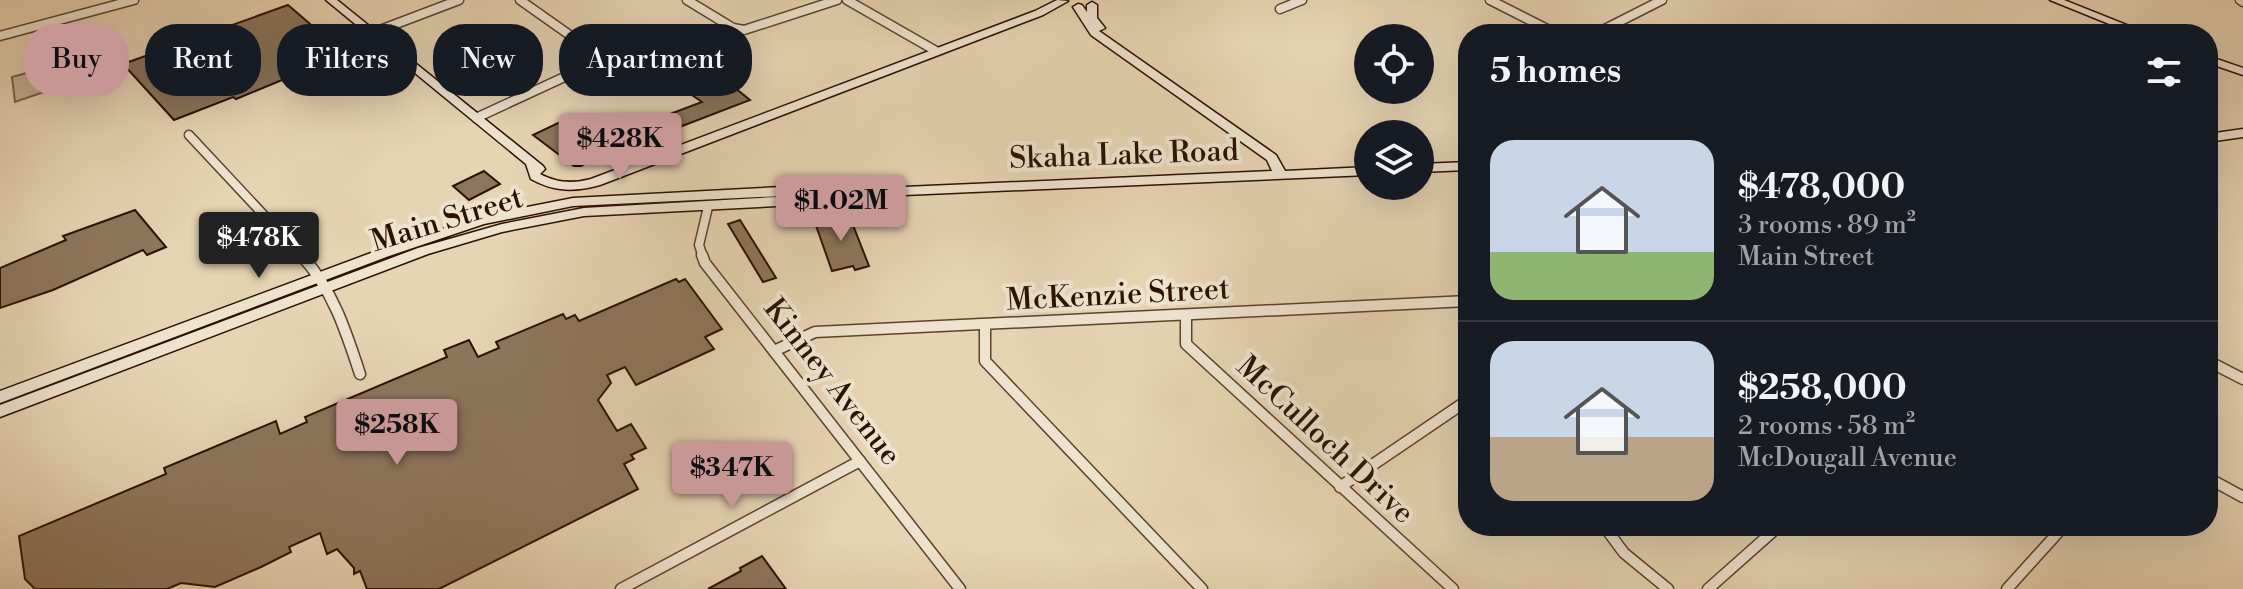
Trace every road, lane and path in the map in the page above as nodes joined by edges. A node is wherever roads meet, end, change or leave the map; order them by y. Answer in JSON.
{"nodes":[{"id":1,"x":134,"y":0,"type":"edge"},
{"id":2,"x":331,"y":0,"type":"edge"},
{"id":3,"x":459,"y":0,"type":"edge"},
{"id":4,"x":520,"y":0,"type":"edge"},
{"id":5,"x":687,"y":0,"type":"edge"},
{"id":6,"x":837,"y":0,"type":"edge"},
{"id":7,"x":847,"y":0,"type":"edge"},
{"id":8,"x":1302,"y":0,"type":"edge"},
{"id":9,"x":1490,"y":0,"type":"edge"},
{"id":10,"x":1662,"y":0,"type":"edge"},
{"id":11,"x":2055,"y":0,"type":"edge"},
{"id":12,"x":1095,"y":2,"type":"edge"},
{"id":13,"x":1069,"y":4,"type":"edge"},
{"id":14,"x":1280,"y":9,"type":"dead end"},
{"id":15,"x":361,"y":24,"type":"edge"},
{"id":16,"x":396,"y":24,"type":"edge"},
{"id":17,"x":1537,"y":24,"type":"edge"},
{"id":18,"x":1615,"y":24,"type":"edge"},
{"id":19,"x":2118,"y":24,"type":"edge"},
{"id":20,"x":0,"y":36,"type":"edge"},
{"id":21,"x":1110,"y":41,"type":"junction"},
{"id":22,"x":936,"y":51,"type":"junction"},
{"id":23,"x":2218,"y":63,"type":"edge"},
{"id":24,"x":417,"y":70,"type":"edge"},
{"id":25,"x":2243,"y":72,"type":"edge"},
{"id":26,"x":476,"y":118,"type":"junction"},
{"id":27,"x":2243,"y":132,"type":"edge"},
{"id":28,"x":2218,"y":134,"type":"edge"},
{"id":29,"x":189,"y":135,"type":"dead end"},
{"id":30,"x":2243,"y":143,"type":"edge"},
{"id":31,"x":2218,"y":144,"type":"edge"},
{"id":32,"x":1268,"y":155,"type":"junction"},
{"id":33,"x":1458,"y":166,"type":"edge"},
{"id":34,"x":1434,"y":167,"type":"edge"},
{"id":35,"x":1354,"y":171,"type":"edge"},
{"id":36,"x":1280,"y":174,"type":"junction"},
{"id":37,"x":1261,"y":175,"type":"junction"},
{"id":38,"x":556,"y":183,"type":"junction"},
{"id":39,"x":710,"y":201,"type":"junction"},
{"id":40,"x":532,"y":209,"type":"junction"},
{"id":41,"x":550,"y":217,"type":"joint"},
{"id":42,"x":323,"y":282,"type":"junction"},
{"id":43,"x":1458,"y":301,"type":"edge"},
{"id":44,"x":1186,"y":315,"type":"junction"},
{"id":45,"x":985,"y":325,"type":"junction"},
{"id":46,"x":774,"y":351,"type":"junction"},
{"id":47,"x":2218,"y":366,"type":"edge"},
{"id":48,"x":360,"y":374,"type":"dead end"},
{"id":49,"x":2243,"y":379,"type":"edge"},
{"id":50,"x":0,"y":397,"type":"edge"},
{"id":51,"x":1458,"y":407,"type":"edge"},
{"id":52,"x":0,"y":411,"type":"edge"},
{"id":53,"x":860,"y":461,"type":"junction"},
{"id":54,"x":2218,"y":483,"type":"edge"},
{"id":55,"x":1340,"y":487,"type":"junction"},
{"id":56,"x":2243,"y":497,"type":"edge"},
{"id":57,"x":1611,"y":536,"type":"edge"},
{"id":58,"x":1768,"y":536,"type":"edge"},
{"id":59,"x":2055,"y":536,"type":"edge"},
{"id":60,"x":621,"y":589,"type":"edge"},
{"id":61,"x":960,"y":589,"type":"edge"},
{"id":62,"x":1202,"y":589,"type":"edge"},
{"id":63,"x":1453,"y":589,"type":"edge"},
{"id":64,"x":1668,"y":589,"type":"edge"},
{"id":65,"x":1708,"y":589,"type":"edge"},
{"id":66,"x":2007,"y":589,"type":"edge"}],
"edges":[{"from":1,"to":20,"type":"street"},
{"from":2,"to":15,"type":"main road"},
{"from":3,"to":16,"type":"street"},
{"from":4,"to":26,"type":"street"},
{"from":5,"to":6,"type":"street"},
{"from":7,"to":22,"type":"street"},
{"from":8,"to":14,"type":"street"},
{"from":9,"to":17,"type":"street"},
{"from":10,"to":18,"type":"street"},
{"from":11,"to":19,"type":"main road"},
{"from":12,"to":13,"type":"main road"},
{"from":12,"to":21,"type":"main road"},
{"from":13,"to":21,"type":"main road"},
{"from":13,"to":22,"type":"main road"},
{"from":21,"to":32,"type":"main road"},
{"from":22,"to":38,"type":"main road"},
{"from":23,"to":25,"type":"main road"},
{"from":24,"to":26,"type":"main road"},
{"from":26,"to":38,"type":"main road"},
{"from":27,"to":28,"type":"main road"},
{"from":29,"to":42,"type":"street"},
{"from":30,"to":31,"type":"main road"},
{"from":32,"to":36,"type":"main road"},
{"from":32,"to":37,"type":"main road"},
{"from":33,"to":34,"type":"main road"},
{"from":35,"to":36,"type":"main road","name":"Skaha Lake Road"},
{"from":36,"to":37,"type":"main road","name":"Skaha Lake Road"},
{"from":37,"to":39,"type":"main road","name":"Skaha Lake Road"},
{"from":38,"to":40,"type":"main road"},
{"from":39,"to":40,"type":"main road","name":"Skaha Lake Road"},
{"from":39,"to":41,"type":"main road","name":"Skaha Lake Road"},
{"from":39,"to":46,"type":"street","name":"Kinney Avenue"},
{"from":40,"to":42,"type":"main road","name":"Main Street"},
{"from":41,"to":42,"type":"main road","name":"Main Street"},
{"from":42,"to":48,"type":"street"},
{"from":42,"to":50,"type":"main road","name":"Main Street"},
{"from":42,"to":52,"type":"main road","name":"Main Street"},
{"from":43,"to":44,"type":"street","name":"McKenzie Street"},
{"from":44,"to":45,"type":"street","name":"McKenzie Street"},
{"from":44,"to":55,"type":"street","name":"McCulloch Drive"},
{"from":45,"to":46,"type":"street","name":"McKenzie Street"},
{"from":45,"to":62,"type":"street"},
{"from":46,"to":53,"type":"street","name":"Kinney Avenue"},
{"from":47,"to":49,"type":"street"},
{"from":51,"to":55,"type":"street"},
{"from":53,"to":60,"type":"street"},
{"from":53,"to":61,"type":"street","name":"Kinney Avenue"},
{"from":54,"to":56,"type":"street"},
{"from":55,"to":63,"type":"street","name":"McCulloch Drive"},
{"from":57,"to":64,"type":"street"},
{"from":58,"to":65,"type":"street"},
{"from":59,"to":66,"type":"street"}]}
